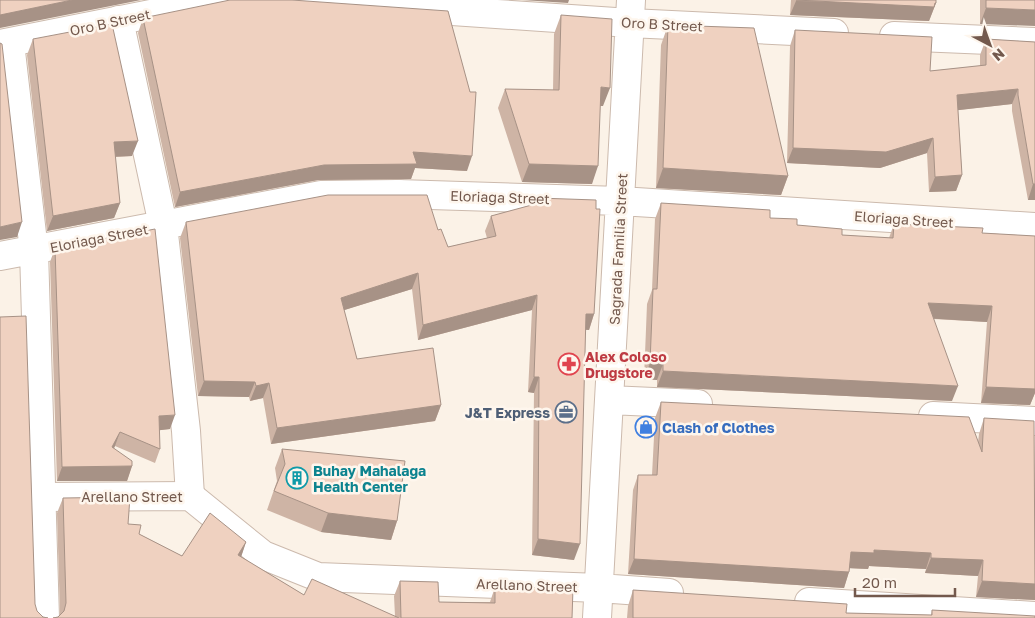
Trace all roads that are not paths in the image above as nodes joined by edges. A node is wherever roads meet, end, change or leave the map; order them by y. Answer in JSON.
{"nodes":[{"id":1,"x":220,"y":0,"type":"edge"},
{"id":2,"x":290,"y":0,"type":"edge"},
{"id":3,"x":631,"y":11,"type":"edge"},
{"id":4,"x":119,"y":20,"type":"junction"},
{"id":5,"x":1035,"y":42,"type":"edge"},
{"id":6,"x":5,"y":44,"type":"edge"},
{"id":7,"x":620,"y":201,"type":"junction"},
{"id":8,"x":163,"y":225,"type":"junction"},
{"id":9,"x":1035,"y":227,"type":"edge"},
{"id":10,"x":34,"y":251,"type":"junction"},
{"id":11,"x":0,"y":256,"type":"edge"},
{"id":12,"x":609,"y":400,"type":"junction"},
{"id":13,"x":718,"y":405,"type":"edge"},
{"id":14,"x":906,"y":415,"type":"edge"},
{"id":15,"x":1035,"y":421,"type":"edge"},
{"id":16,"x":43,"y":496,"type":"junction"},
{"id":17,"x":190,"y":496,"type":"junction"},
{"id":18,"x":599,"y":588,"type":"junction"},
{"id":19,"x":698,"y":594,"type":"edge"},
{"id":20,"x":787,"y":600,"type":"edge"},
{"id":21,"x":1035,"y":616,"type":"edge"},
{"id":22,"x":45,"y":618,"type":"edge"},
{"id":23,"x":597,"y":618,"type":"edge"}],
"edges":[{"from":1,"to":4,"type":"street","name":"Oro B Street"},
{"from":2,"to":3,"type":"street","name":"Oro B Street"},
{"from":3,"to":5,"type":"street","name":"Oro B Street"},
{"from":3,"to":7,"type":"street","name":"Sagrada Familia Street"},
{"from":4,"to":6,"type":"street","name":"Oro B Street"},
{"from":4,"to":8,"type":"street"},
{"from":6,"to":10,"type":"street"},
{"from":7,"to":8,"type":"street","name":"Eloriaga Street"},
{"from":7,"to":9,"type":"street","name":"Eloriaga Street"},
{"from":7,"to":12,"type":"street","name":"Sagrada Familia Street"},
{"from":8,"to":10,"type":"street","name":"Eloriaga Street"},
{"from":8,"to":17,"type":"street"},
{"from":10,"to":11,"type":"street","name":"Eloriaga Street"},
{"from":10,"to":16,"type":"street"},
{"from":12,"to":13,"type":"street"},
{"from":12,"to":18,"type":"street","name":"Sagrada Familia Street"},
{"from":14,"to":15,"type":"street"},
{"from":16,"to":17,"type":"street","name":"Arellano Street"},
{"from":16,"to":22,"type":"street"},
{"from":17,"to":18,"type":"street","name":"Arellano Street"},
{"from":18,"to":19,"type":"street","name":"Arellano Street"},
{"from":18,"to":23,"type":"street","name":"Sagrada Familia Street"},
{"from":20,"to":21,"type":"street"}]}
